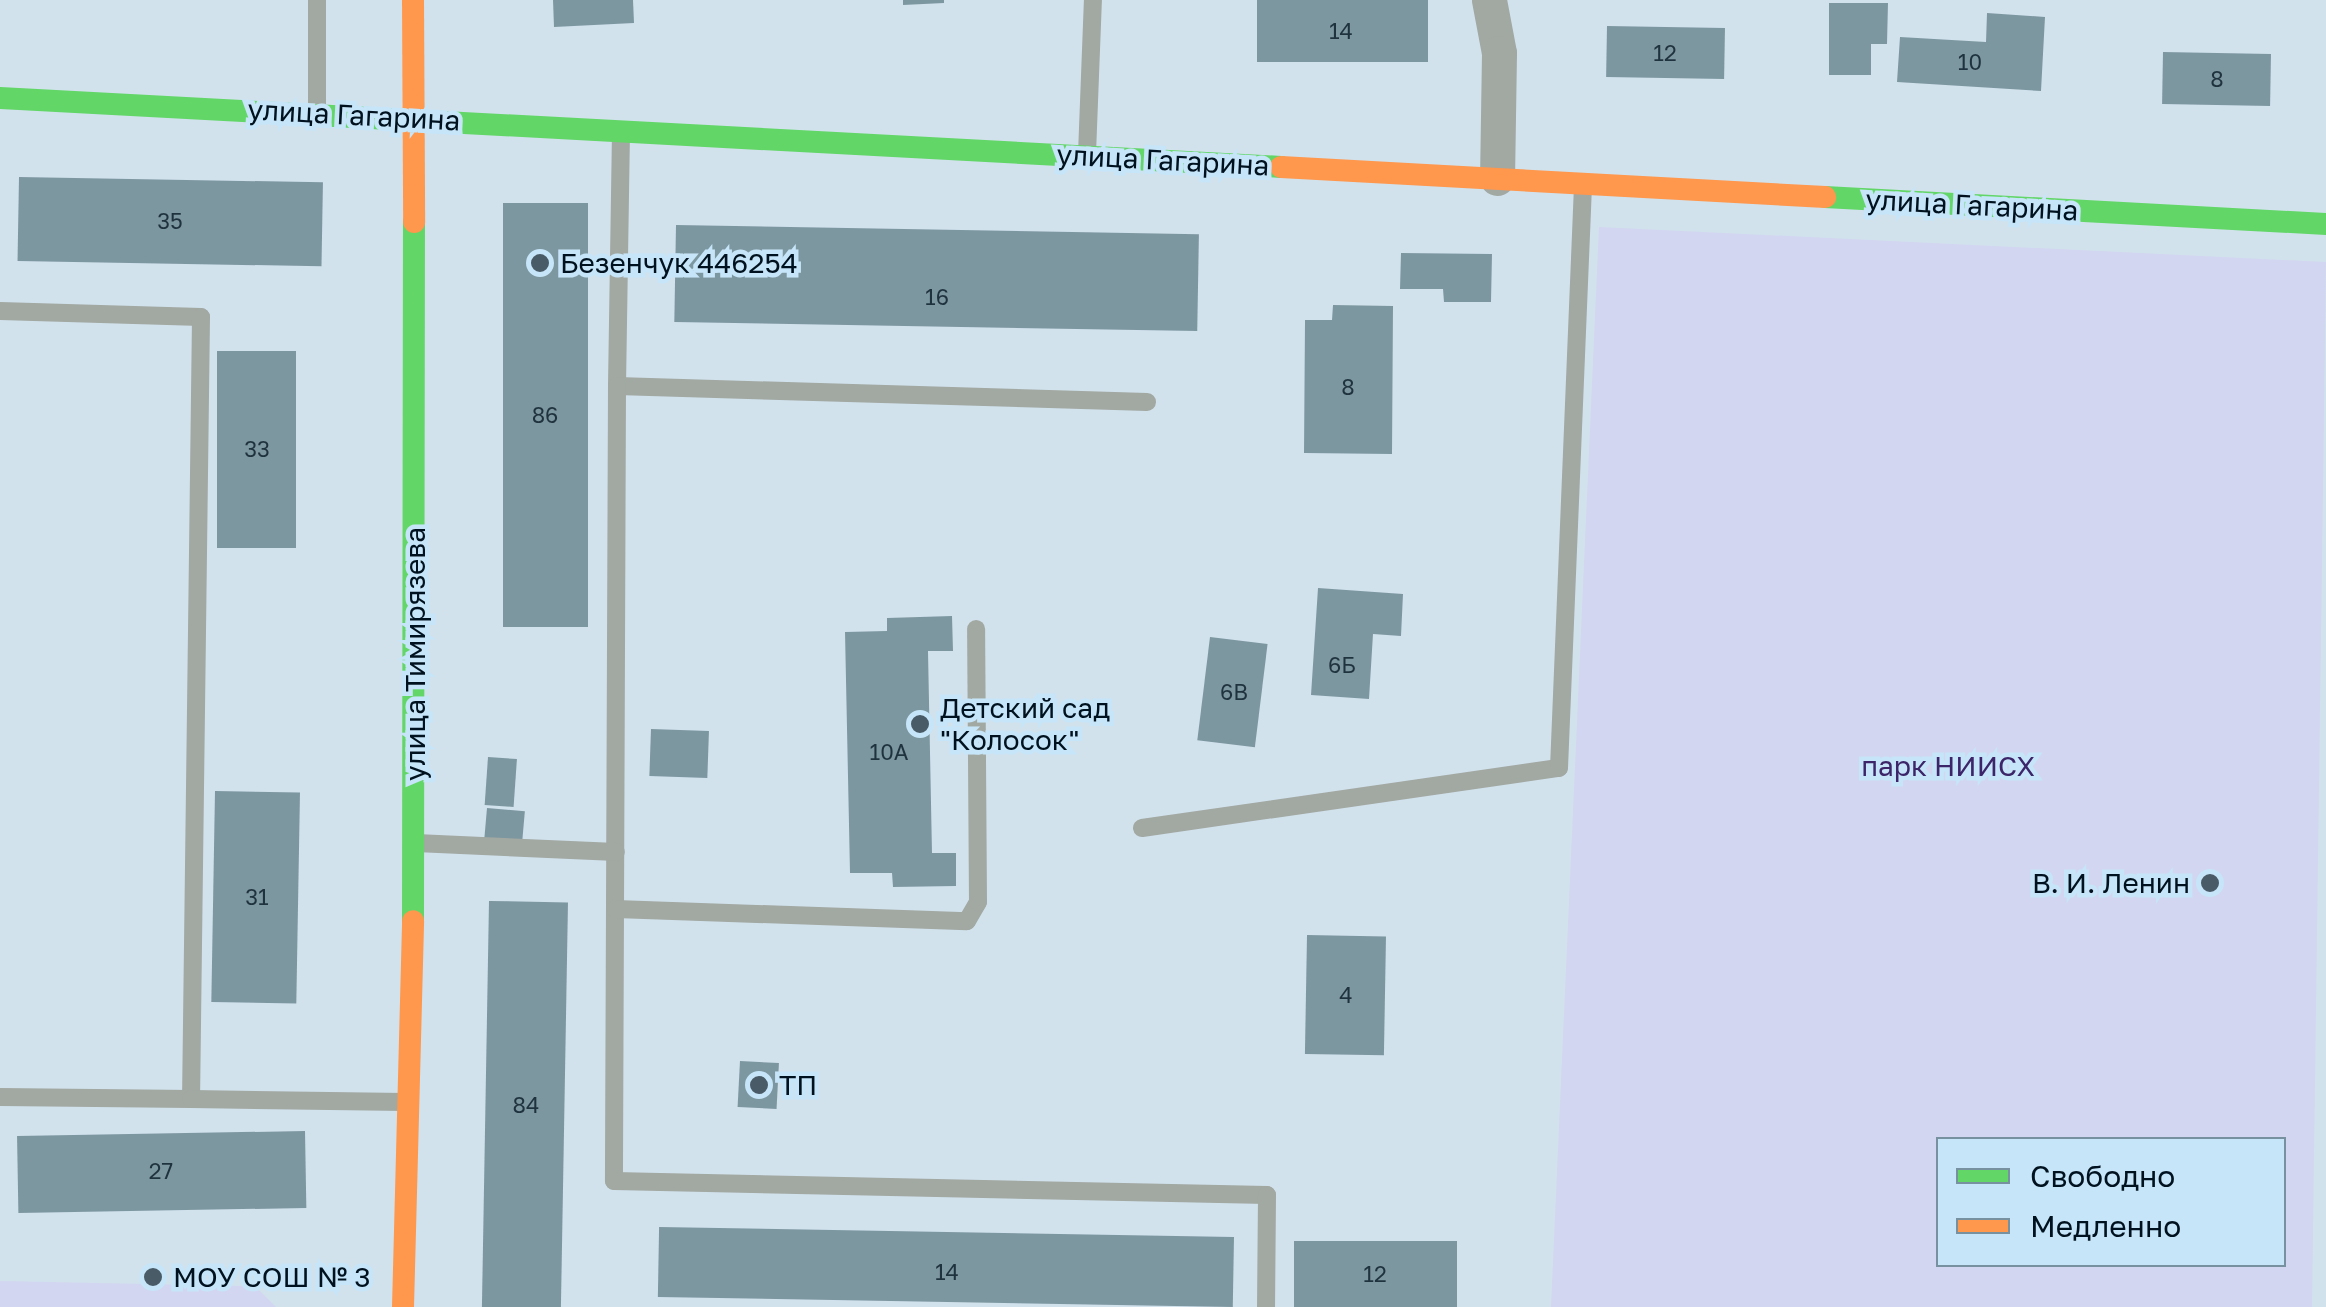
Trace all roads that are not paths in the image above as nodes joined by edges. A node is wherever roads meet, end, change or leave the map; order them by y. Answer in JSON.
{"nodes":[{"id":1,"x":317,"y":0,"type":"edge"},
{"id":2,"x":413,"y":0,"type":"edge"},
{"id":3,"x":1093,"y":0,"type":"edge"},
{"id":4,"x":1489,"y":0,"type":"edge"},
{"id":5,"x":0,"y":98,"type":"edge"},
{"id":6,"x":317,"y":113,"type":"junction"},
{"id":7,"x":413,"y":118,"type":"junction"},
{"id":8,"x":622,"y":130,"type":"junction"},
{"id":9,"x":1087,"y":156,"type":"junction"},
{"id":10,"x":1498,"y":178,"type":"junction"},
{"id":11,"x":1583,"y":183,"type":"junction"},
{"id":12,"x":2326,"y":224,"type":"edge"},
{"id":13,"x":0,"y":311,"type":"edge"},
{"id":14,"x":617,"y":386,"type":"junction"},
{"id":15,"x":1147,"y":402,"type":"dead end"},
{"id":16,"x":976,"y":628,"type":"dead end"},
{"id":17,"x":1142,"y":828,"type":"dead end"},
{"id":18,"x":415,"y":843,"type":"junction"},
{"id":19,"x":616,"y":852,"type":"junction"},
{"id":20,"x":616,"y":910,"type":"junction"},
{"id":21,"x":0,"y":1097,"type":"edge"},
{"id":22,"x":191,"y":1099,"type":"junction"},
{"id":23,"x":408,"y":1102,"type":"junction"},
{"id":24,"x":403,"y":1307,"type":"edge"},
{"id":25,"x":1266,"y":1307,"type":"edge"}],
"edges":[{"from":1,"to":6,"type":"lane"},
{"from":2,"to":7,"type":"street","name":"улица Тимирязева"},
{"from":3,"to":9,"type":"lane"},
{"from":4,"to":10,"type":"street"},
{"from":5,"to":6,"type":"street","name":"улица Гагарина"},
{"from":6,"to":7,"type":"street","name":"улица Гагарина"},
{"from":7,"to":8,"type":"street","name":"улица Гагарина"},
{"from":7,"to":18,"type":"street","name":"улица Тимирязева"},
{"from":8,"to":9,"type":"street","name":"улица Гагарина"},
{"from":8,"to":14,"type":"lane"},
{"from":9,"to":10,"type":"street","name":"улица Гагарина"},
{"from":10,"to":11,"type":"street","name":"улица Гагарина"},
{"from":11,"to":12,"type":"street","name":"улица Гагарина"},
{"from":11,"to":17,"type":"lane"},
{"from":13,"to":22,"type":"lane"},
{"from":14,"to":15,"type":"lane"},
{"from":14,"to":19,"type":"lane"},
{"from":16,"to":20,"type":"lane"},
{"from":18,"to":19,"type":"lane"},
{"from":18,"to":23,"type":"street","name":"улица Тимирязева"},
{"from":19,"to":20,"type":"lane"},
{"from":20,"to":25,"type":"lane"},
{"from":21,"to":22,"type":"lane"},
{"from":22,"to":23,"type":"lane"},
{"from":23,"to":24,"type":"street","name":"улица Тимирязева"}]}
